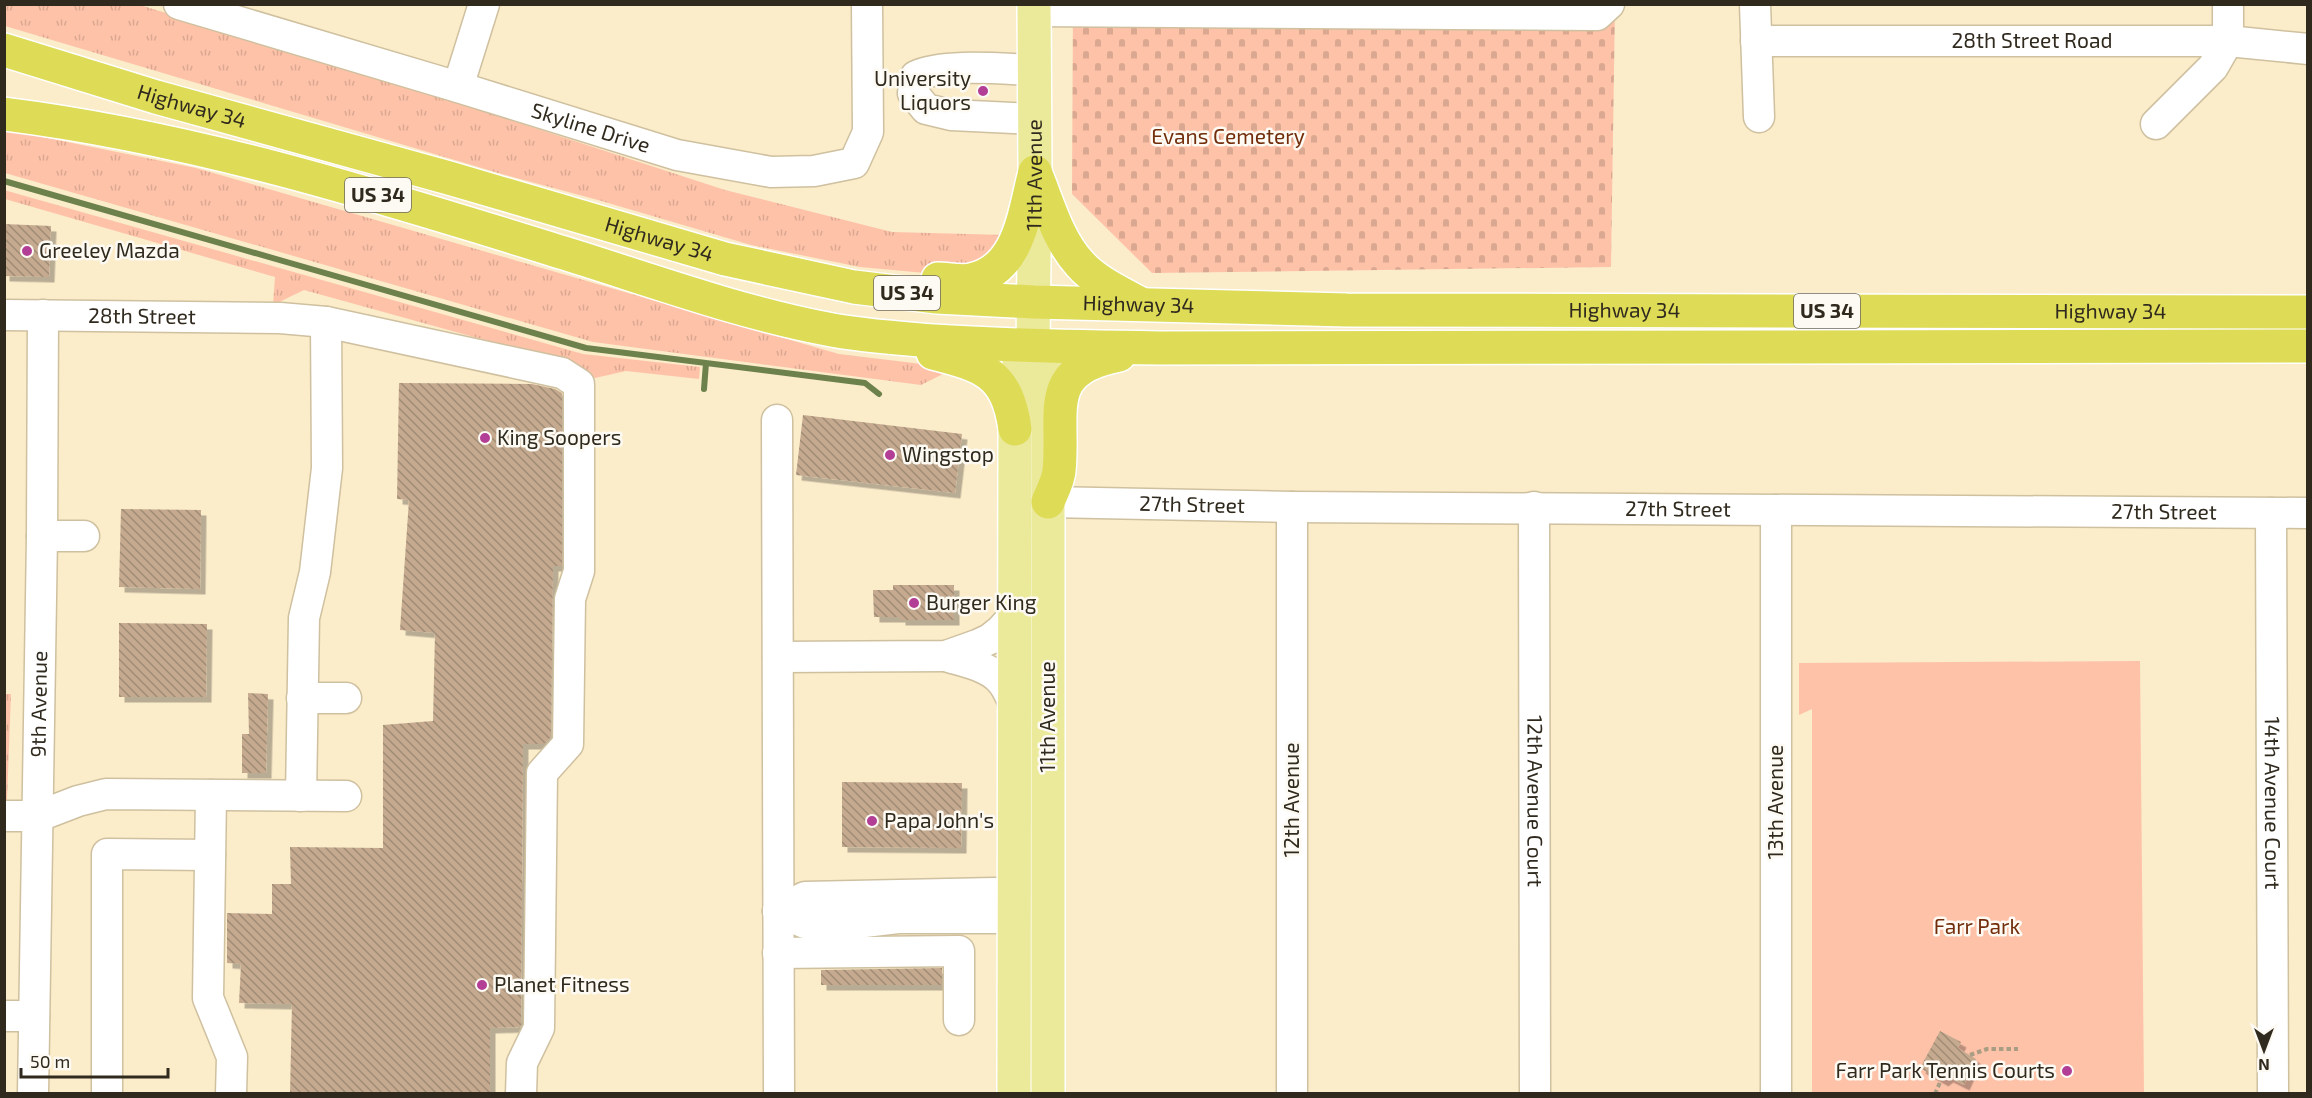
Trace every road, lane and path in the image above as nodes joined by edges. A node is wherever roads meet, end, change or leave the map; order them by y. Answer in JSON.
{"nodes":[{"id":1,"x":179,"y":4,"type":"edge"},
{"id":2,"x":484,"y":4,"type":"edge"},
{"id":3,"x":867,"y":4,"type":"edge"},
{"id":4,"x":1609,"y":4,"type":"edge"},
{"id":5,"x":1755,"y":4,"type":"edge"},
{"id":6,"x":2228,"y":4,"type":"edge"},
{"id":7,"x":1034,"y":8,"type":"edge"},
{"id":8,"x":2228,"y":41,"type":"junction"},
{"id":9,"x":1756,"y":42,"type":"junction"},
{"id":10,"x":2307,"y":49,"type":"edge"},
{"id":11,"x":4,"y":50,"type":"edge"},
{"id":12,"x":1035,"y":70,"type":"junction"},
{"id":13,"x":4,"y":74,"type":"edge"},
{"id":14,"x":458,"y":87,"type":"junction"},
{"id":15,"x":868,"y":89,"type":"junction"},
{"id":16,"x":913,"y":93,"type":"junction"},
{"id":17,"x":156,"y":97,"type":"junction"},
{"id":18,"x":4,"y":114,"type":"edge"},
{"id":19,"x":1760,"y":117,"type":"dead end"},
{"id":20,"x":1035,"y":119,"type":"junction"},
{"id":21,"x":2156,"y":124,"type":"dead end"},
{"id":22,"x":1035,"y":172,"type":"junction"},
{"id":23,"x":781,"y":272,"type":"junction"},
{"id":24,"x":1034,"y":302,"type":"junction"},
{"id":25,"x":1140,"y":304,"type":"junction"},
{"id":26,"x":2307,"y":312,"type":"edge"},
{"id":27,"x":4,"y":315,"type":"edge"},
{"id":28,"x":43,"y":315,"type":"junction"},
{"id":29,"x":326,"y":322,"type":"junction"},
{"id":30,"x":867,"y":336,"type":"junction"},
{"id":31,"x":1033,"y":346,"type":"junction"},
{"id":32,"x":2307,"y":346,"type":"edge"},
{"id":33,"x":1160,"y":348,"type":"junction"},
{"id":34,"x":777,"y":420,"type":"dead end"},
{"id":35,"x":1015,"y":429,"type":"junction"},
{"id":36,"x":1048,"y":502,"type":"junction"},
{"id":37,"x":1292,"y":507,"type":"junction"},
{"id":38,"x":1534,"y":507,"type":"junction"},
{"id":39,"x":1776,"y":510,"type":"junction"},
{"id":40,"x":2271,"y":513,"type":"junction"},
{"id":41,"x":2307,"y":513,"type":"edge"},
{"id":42,"x":42,"y":536,"type":"junction"},
{"id":43,"x":84,"y":536,"type":"dead end"},
{"id":44,"x":1016,"y":594,"type":"junction"},
{"id":45,"x":946,"y":656,"type":"junction"},
{"id":46,"x":778,"y":657,"type":"junction"},
{"id":47,"x":303,"y":698,"type":"junction"},
{"id":48,"x":346,"y":698,"type":"dead end"},
{"id":49,"x":1014,"y":703,"type":"junction"},
{"id":50,"x":211,"y":795,"type":"junction"},
{"id":51,"x":301,"y":796,"type":"junction"},
{"id":52,"x":346,"y":796,"type":"dead end"},
{"id":53,"x":4,"y":816,"type":"edge"},
{"id":54,"x":39,"y":816,"type":"junction"},
{"id":55,"x":210,"y":855,"type":"junction"},
{"id":56,"x":1014,"y":905,"type":"junction"},
{"id":57,"x":1048,"y":905,"type":"junction"},
{"id":58,"x":778,"y":912,"type":"junction"},
{"id":59,"x":878,"y":921,"type":"junction"},
{"id":60,"x":875,"y":952,"type":"junction"},
{"id":61,"x":778,"y":953,"type":"junction"},
{"id":62,"x":19,"y":1016,"type":"edge"},
{"id":63,"x":959,"y":1020,"type":"dead end"},
{"id":64,"x":2018,"y":1049,"type":"dead end"},
{"id":65,"x":1970,"y":1055,"type":"dead end"},
{"id":66,"x":1941,"y":1080,"type":"dead end"},
{"id":67,"x":33,"y":1094,"type":"edge"},
{"id":68,"x":107,"y":1094,"type":"edge"},
{"id":69,"x":231,"y":1094,"type":"edge"},
{"id":70,"x":521,"y":1094,"type":"edge"},
{"id":71,"x":779,"y":1094,"type":"edge"},
{"id":72,"x":1014,"y":1094,"type":"edge"},
{"id":73,"x":1048,"y":1094,"type":"edge"},
{"id":74,"x":1292,"y":1094,"type":"edge"},
{"id":75,"x":1535,"y":1094,"type":"edge"},
{"id":76,"x":1776,"y":1094,"type":"edge"},
{"id":77,"x":1935,"y":1094,"type":"edge"},
{"id":78,"x":2273,"y":1094,"type":"edge"}],
"edges":[{"from":1,"to":14,"type":"street","name":"Skyline Drive"},
{"from":2,"to":14,"type":"street"},
{"from":3,"to":15,"type":"street","name":"Skyline Drive"},
{"from":4,"to":7,"type":"street"},
{"from":5,"to":9,"type":"street"},
{"from":6,"to":8,"type":"street"},
{"from":7,"to":12,"type":"main road","name":"11th Avenue"},
{"from":8,"to":9,"type":"street","name":"28th Street Road"},
{"from":8,"to":10,"type":"street","name":"28th Street Road"},
{"from":8,"to":21,"type":"street"},
{"from":9,"to":19,"type":"street"},
{"from":11,"to":17,"type":"highway","name":"Highway 34","number":"US 34"},
{"from":12,"to":16,"type":"street"},
{"from":12,"to":20,"type":"main road","name":"11th Avenue"},
{"from":13,"to":17,"type":"highway"},
{"from":14,"to":15,"type":"street","name":"Skyline Drive"},
{"from":15,"to":16,"type":"street"},
{"from":16,"to":20,"type":"street"},
{"from":17,"to":23,"type":"highway","name":"Highway 34","number":"US 34"},
{"from":18,"to":30,"type":"highway","name":"Highway 34","number":"US 34"},
{"from":20,"to":22,"type":"main road","name":"11th Avenue"},
{"from":22,"to":23,"type":"highway"},
{"from":22,"to":24,"type":"main road","name":"11th Avenue"},
{"from":22,"to":25,"type":"highway"},
{"from":23,"to":24,"type":"highway","name":"Highway 34","number":"US 34"},
{"from":24,"to":25,"type":"highway","name":"Highway 34","number":"US 34"},
{"from":24,"to":31,"type":"main road","name":"11th Avenue"},
{"from":25,"to":26,"type":"highway","name":"Highway 34","number":"US 34"},
{"from":27,"to":28,"type":"street","name":"28th Street"},
{"from":28,"to":29,"type":"street","name":"28th Street"},
{"from":28,"to":42,"type":"street","name":"9th Avenue"},
{"from":29,"to":47,"type":"street"},
{"from":29,"to":70,"type":"street","name":"28th Street"},
{"from":30,"to":31,"type":"highway","name":"Highway 34","number":"US 34"},
{"from":30,"to":35,"type":"highway"},
{"from":31,"to":33,"type":"highway","name":"Highway 34","number":"US 34"},
{"from":31,"to":35,"type":"main road","name":"11th Avenue"},
{"from":31,"to":36,"type":"main road","name":"11th Avenue"},
{"from":32,"to":33,"type":"highway","name":"Highway 34","number":"US 34"},
{"from":33,"to":36,"type":"highway"},
{"from":34,"to":46,"type":"street"},
{"from":35,"to":44,"type":"main road","name":"11th Avenue"},
{"from":36,"to":37,"type":"street","name":"27th Street"},
{"from":36,"to":57,"type":"main road","name":"11th Avenue"},
{"from":37,"to":38,"type":"street","name":"27th Street"},
{"from":37,"to":74,"type":"street","name":"12th Avenue"},
{"from":38,"to":39,"type":"street","name":"27th Street"},
{"from":38,"to":75,"type":"street","name":"12th Avenue Court"},
{"from":39,"to":40,"type":"street","name":"27th Street"},
{"from":39,"to":76,"type":"street","name":"13th Avenue"},
{"from":40,"to":41,"type":"street","name":"27th Street"},
{"from":40,"to":78,"type":"street","name":"14th Avenue Court"},
{"from":42,"to":43,"type":"street"},
{"from":42,"to":54,"type":"street","name":"9th Avenue"},
{"from":44,"to":45,"type":"street"},
{"from":44,"to":49,"type":"main road","name":"11th Avenue"},
{"from":45,"to":46,"type":"street"},
{"from":45,"to":49,"type":"street"},
{"from":46,"to":58,"type":"street"},
{"from":47,"to":48,"type":"street"},
{"from":47,"to":51,"type":"street"},
{"from":49,"to":56,"type":"main road","name":"11th Avenue"},
{"from":50,"to":51,"type":"street"},
{"from":50,"to":54,"type":"street"},
{"from":50,"to":55,"type":"street"},
{"from":51,"to":52,"type":"street"},
{"from":53,"to":54,"type":"street"},
{"from":54,"to":62,"type":"street","name":"9th Avenue"},
{"from":55,"to":68,"type":"street"},
{"from":55,"to":69,"type":"street"},
{"from":56,"to":57,"type":"street"},
{"from":56,"to":58,"type":"street"},
{"from":56,"to":59,"type":"street"},
{"from":56,"to":72,"type":"main road","name":"11th Avenue"},
{"from":57,"to":73,"type":"main road","name":"11th Avenue"},
{"from":58,"to":59,"type":"street"},
{"from":58,"to":61,"type":"street"},
{"from":59,"to":60,"type":"street"},
{"from":60,"to":61,"type":"street"},
{"from":60,"to":63,"type":"street"},
{"from":61,"to":71,"type":"street"},
{"from":62,"to":67,"type":"street","name":"9th Avenue"},
{"from":64,"to":65,"type":"path"},
{"from":66,"to":77,"type":"path"}]}
